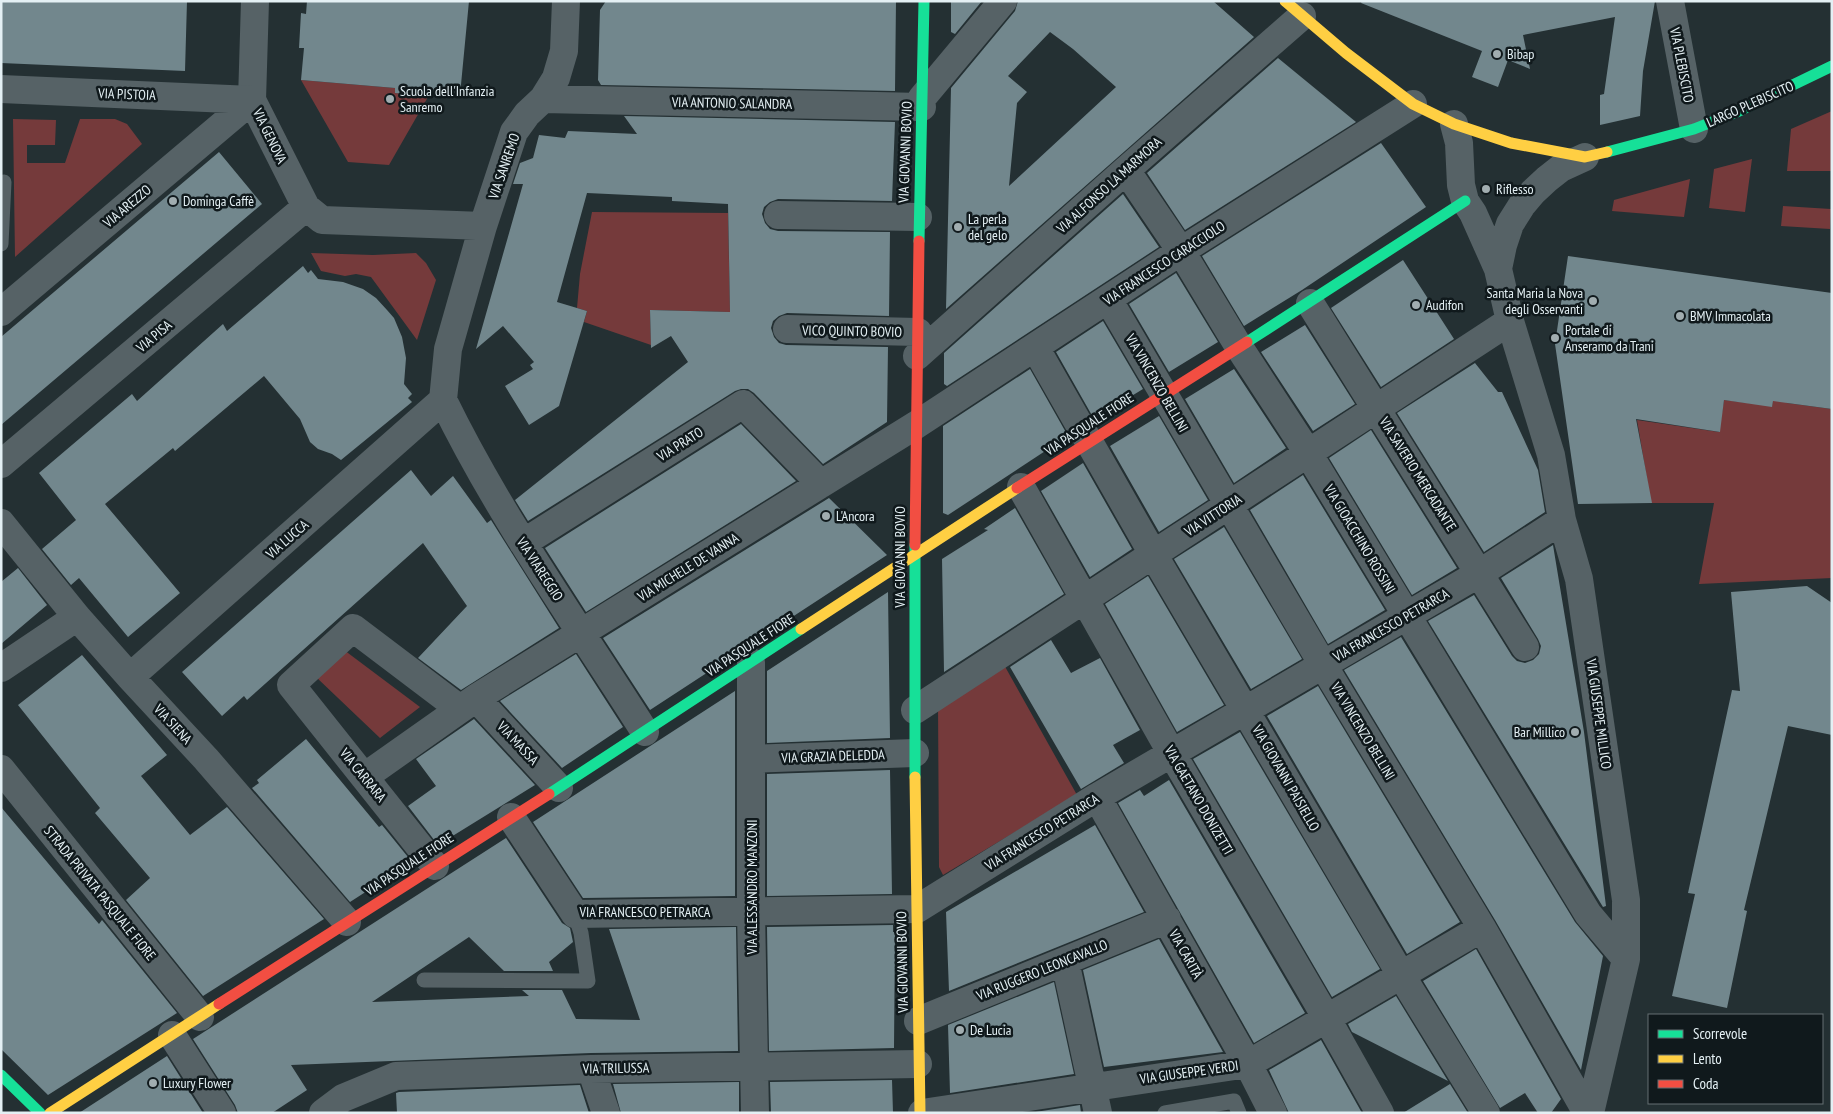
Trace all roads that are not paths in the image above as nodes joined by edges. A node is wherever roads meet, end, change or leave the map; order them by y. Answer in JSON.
{"nodes":[{"id":1,"x":256,"y":1,"type":"edge"},
{"id":2,"x":566,"y":1,"type":"edge"},
{"id":3,"x":924,"y":1,"type":"edge"},
{"id":4,"x":1003,"y":1,"type":"edge"},
{"id":5,"x":1670,"y":1,"type":"edge"},
{"id":6,"x":1293,"y":9,"type":"edge"},
{"id":7,"x":1832,"y":66,"type":"edge"},
{"id":8,"x":1,"y":89,"type":"edge"},
{"id":9,"x":543,"y":99,"type":"junction"},
{"id":10,"x":252,"y":100,"type":"junction"},
{"id":11,"x":922,"y":102,"type":"junction"},
{"id":12,"x":1413,"y":104,"type":"junction"},
{"id":13,"x":1454,"y":124,"type":"junction"},
{"id":14,"x":1694,"y":129,"type":"junction"},
{"id":15,"x":1584,"y":157,"type":"junction"},
{"id":16,"x":1126,"y":170,"type":"junction"},
{"id":17,"x":4,"y":182,"type":"dead end"},
{"id":18,"x":1465,"y":201,"type":"junction"},
{"id":19,"x":306,"y":207,"type":"junction"},
{"id":20,"x":778,"y":215,"type":"dead end"},
{"id":21,"x":918,"y":217,"type":"junction"},
{"id":22,"x":483,"y":226,"type":"junction"},
{"id":23,"x":1,"y":244,"type":"edge"},
{"id":24,"x":1181,"y":251,"type":"junction"},
{"id":25,"x":1498,"y":269,"type":"junction"},
{"id":26,"x":1108,"y":299,"type":"junction"},
{"id":27,"x":1310,"y":303,"type":"junction"},
{"id":28,"x":1,"y":312,"type":"edge"},
{"id":29,"x":1510,"y":321,"type":"junction"},
{"id":30,"x":787,"y":330,"type":"dead end"},
{"id":31,"x":917,"y":344,"type":"junction"},
{"id":32,"x":1035,"y":347,"type":"junction"},
{"id":33,"x":1239,"y":347,"type":"junction"},
{"id":34,"x":1164,"y":394,"type":"junction"},
{"id":35,"x":443,"y":400,"type":"junction"},
{"id":36,"x":1377,"y":408,"type":"junction"},
{"id":37,"x":916,"y":425,"type":"junction"},
{"id":38,"x":1089,"y":442,"type":"junction"},
{"id":39,"x":1308,"y":453,"type":"junction"},
{"id":40,"x":1,"y":464,"type":"edge"},
{"id":41,"x":821,"y":484,"type":"junction"},
{"id":42,"x":1021,"y":487,"type":"junction"},
{"id":43,"x":1229,"y":505,"type":"junction"},
{"id":44,"x":1562,"y":520,"type":"junction"},
{"id":45,"x":1,"y":524,"type":"edge"},
{"id":46,"x":523,"y":543,"type":"junction"},
{"id":47,"x":915,"y":554,"type":"junction"},
{"id":48,"x":1153,"y":554,"type":"junction"},
{"id":49,"x":1480,"y":574,"type":"junction"},
{"id":50,"x":1084,"y":599,"type":"junction"},
{"id":51,"x":77,"y":616,"type":"junction"},
{"id":52,"x":1406,"y":617,"type":"junction"},
{"id":53,"x":582,"y":632,"type":"junction"},
{"id":54,"x":1525,"y":647,"type":"dead end"},
{"id":55,"x":751,"y":662,"type":"junction"},
{"id":56,"x":1323,"y":665,"type":"junction"},
{"id":57,"x":1,"y":668,"type":"edge"},
{"id":58,"x":130,"y":677,"type":"junction"},
{"id":59,"x":468,"y":704,"type":"junction"},
{"id":60,"x":914,"y":710,"type":"junction"},
{"id":61,"x":1246,"y":710,"type":"junction"},
{"id":62,"x":645,"y":732,"type":"junction"},
{"id":63,"x":915,"y":753,"type":"junction"},
{"id":64,"x":1172,"y":754,"type":"junction"},
{"id":65,"x":751,"y":759,"type":"junction"},
{"id":66,"x":1,"y":769,"type":"edge"},
{"id":67,"x":364,"y":777,"type":"junction"},
{"id":68,"x":559,"y":788,"type":"junction"},
{"id":69,"x":1097,"y":797,"type":"junction"},
{"id":70,"x":510,"y":818,"type":"junction"},
{"id":71,"x":435,"y":866,"type":"junction"},
{"id":72,"x":917,"y":909,"type":"junction"},
{"id":73,"x":751,"y":913,"type":"junction"},
{"id":74,"x":575,"y":914,"type":"junction"},
{"id":75,"x":1167,"y":920,"type":"junction"},
{"id":76,"x":347,"y":922,"type":"junction"},
{"id":77,"x":1482,"y":928,"type":"junction"},
{"id":78,"x":1626,"y":959,"type":"junction"},
{"id":79,"x":1065,"y":961,"type":"junction"},
{"id":80,"x":1401,"y":975,"type":"junction"},
{"id":81,"x":424,"y":980,"type":"dead end"},
{"id":82,"x":200,"y":1017,"type":"junction"},
{"id":83,"x":1326,"y":1017,"type":"junction"},
{"id":84,"x":918,"y":1021,"type":"junction"},
{"id":85,"x":172,"y":1035,"type":"junction"},
{"id":86,"x":918,"y":1064,"type":"junction"},
{"id":87,"x":1248,"y":1064,"type":"junction"},
{"id":88,"x":754,"y":1066,"type":"junction"},
{"id":89,"x":591,"y":1069,"type":"junction"},
{"id":90,"x":1,"y":1075,"type":"edge"},
{"id":91,"x":1092,"y":1086,"type":"junction"},
{"id":92,"x":1031,"y":1104,"type":"edge"},
{"id":93,"x":340,"y":1108,"type":"edge"},
{"id":94,"x":40,"y":1113,"type":"edge"},
{"id":95,"x":50,"y":1113,"type":"edge"},
{"id":96,"x":222,"y":1113,"type":"edge"},
{"id":97,"x":606,"y":1113,"type":"edge"},
{"id":98,"x":755,"y":1113,"type":"edge"},
{"id":99,"x":921,"y":1113,"type":"edge"},
{"id":100,"x":1098,"y":1113,"type":"edge"},
{"id":101,"x":1165,"y":1113,"type":"edge"},
{"id":102,"x":1239,"y":1113,"type":"edge"},
{"id":103,"x":1273,"y":1113,"type":"edge"},
{"id":104,"x":1380,"y":1113,"type":"edge"},
{"id":105,"x":1486,"y":1113,"type":"edge"},
{"id":106,"x":1589,"y":1113,"type":"edge"}],
"edges":[{"from":1,"to":10,"type":"street","name":"VIA GENOVA"},
{"from":2,"to":9,"type":"street","name":"VIA SANREMO"},
{"from":3,"to":11,"type":"street","name":"VIA GIOVANNI BOVIO"},
{"from":4,"to":11,"type":"street"},
{"from":5,"to":14,"type":"street","name":"VIA PLEBISCITO"},
{"from":6,"to":12,"type":"street"},
{"from":6,"to":16,"type":"street","name":"VIA ALFONSO LA MARMORA"},
{"from":7,"to":14,"type":"street","name":"LARGO PLEBISCITO"},
{"from":8,"to":10,"type":"street","name":"VIA PISTOIA"},
{"from":9,"to":11,"type":"street","name":"VIA ANTONIO SALANDRA"},
{"from":9,"to":22,"type":"street","name":"VIA SANREMO"},
{"from":10,"to":19,"type":"street","name":"VIA GENOVA"},
{"from":10,"to":28,"type":"street","name":"VIA AREZZO"},
{"from":11,"to":21,"type":"street","name":"VIA GIOVANNI BOVIO"},
{"from":12,"to":13,"type":"street"},
{"from":12,"to":24,"type":"street","name":"VIA FRANCESCO CARACCIOLO"},
{"from":13,"to":15,"type":"street"},
{"from":13,"to":18,"type":"street"},
{"from":14,"to":15,"type":"street","name":"LARGO PLEBISCITO"},
{"from":15,"to":25,"type":"street"},
{"from":16,"to":24,"type":"street","name":"VIA GIOACCHINO ROSSINI"},
{"from":16,"to":31,"type":"street","name":"VIA ALFONSO LA MARMORA"},
{"from":17,"to":23,"type":"lane"},
{"from":18,"to":25,"type":"street"},
{"from":18,"to":27,"type":"street","name":"VIA PASQUALE FIORE"},
{"from":19,"to":22,"type":"street"},
{"from":19,"to":40,"type":"street","name":"VIA PISA"},
{"from":20,"to":21,"type":"street"},
{"from":21,"to":31,"type":"street","name":"VIA GIOVANNI BOVIO"},
{"from":22,"to":35,"type":"street","name":"VIA SANREMO"},
{"from":24,"to":26,"type":"street","name":"VIA FRANCESCO CARACCIOLO"},
{"from":24,"to":33,"type":"street","name":"VIA GIOACCHINO ROSSINI"},
{"from":25,"to":29,"type":"street"},
{"from":26,"to":32,"type":"street","name":"VIA FRANCESCO CARACCIOLO"},
{"from":26,"to":34,"type":"street","name":"VIA VINCENZO BELLINI"},
{"from":27,"to":33,"type":"street","name":"VIA PASQUALE FIORE"},
{"from":27,"to":36,"type":"street","name":"VIA SAVERIO MERCADANTE"},
{"from":29,"to":36,"type":"street","name":"VIA VITTORIA"},
{"from":29,"to":44,"type":"street","name":"VIA GIUSEPPE MILLICO"},
{"from":30,"to":31,"type":"street","name":"VICO QUINTO BOVIO"},
{"from":31,"to":37,"type":"street","name":"VIA GIOVANNI BOVIO"},
{"from":32,"to":37,"type":"street","name":"VIA FRANCESCO CARACCIOLO"},
{"from":32,"to":38,"type":"street","name":"VIA GIOVANNI PAISIELLO"},
{"from":33,"to":34,"type":"street","name":"VIA PASQUALE FIORE"},
{"from":33,"to":39,"type":"street","name":"VIA GIOACCHINO ROSSINI"},
{"from":34,"to":38,"type":"street","name":"VIA PASQUALE FIORE"},
{"from":34,"to":43,"type":"street","name":"VIA VINCENZO BELLINI"},
{"from":35,"to":46,"type":"street","name":"VIA VIAREGGIO"},
{"from":35,"to":58,"type":"street","name":"VIA LUCCA"},
{"from":36,"to":39,"type":"street","name":"VIA VITTORIA"},
{"from":36,"to":49,"type":"street","name":"VIA SAVERIO MERCADANTE"},
{"from":37,"to":41,"type":"street","name":"VIA MICHELE DE VANNA"},
{"from":37,"to":47,"type":"street","name":"VIA GIOVANNI BOVIO"},
{"from":38,"to":42,"type":"street","name":"VIA PASQUALE FIORE"},
{"from":38,"to":48,"type":"street","name":"VIA GIOVANNI PAISIELLO"},
{"from":39,"to":43,"type":"street","name":"VIA VITTORIA"},
{"from":39,"to":52,"type":"street","name":"VIA GIOACCHINO ROSSINI"},
{"from":41,"to":46,"type":"street","name":"VIA PRATO"},
{"from":41,"to":53,"type":"street","name":"VIA MICHELE DE VANNA"},
{"from":42,"to":47,"type":"street","name":"VIA PASQUALE FIORE"},
{"from":42,"to":50,"type":"street","name":"VIA GAETANO DONIZETTI"},
{"from":43,"to":48,"type":"street","name":"VIA VITTORIA"},
{"from":43,"to":56,"type":"street","name":"VIA VINCENZO BELLINI"},
{"from":44,"to":49,"type":"street","name":"VIA FRANCESCO PETRARCA"},
{"from":44,"to":78,"type":"street","name":"VIA GIUSEPPE MILLICO"},
{"from":45,"to":51,"type":"street","name":"VIA SIENA"},
{"from":46,"to":53,"type":"street","name":"VIA VIAREGGIO"},
{"from":47,"to":55,"type":"street","name":"VIA PASQUALE FIORE"},
{"from":47,"to":60,"type":"street","name":"VIA GIOVANNI BOVIO"},
{"from":48,"to":50,"type":"street","name":"VIA VITTORIA"},
{"from":48,"to":61,"type":"street","name":"VIA GIOVANNI PAISIELLO"},
{"from":49,"to":52,"type":"street","name":"VIA FRANCESCO PETRARCA"},
{"from":49,"to":54,"type":"street","name":"VIA SAVERIO MERCADANTE"},
{"from":50,"to":60,"type":"street","name":"VIA VITTORIA"},
{"from":50,"to":64,"type":"street","name":"VIA GAETANO DONIZETTI"},
{"from":51,"to":57,"type":"street"},
{"from":51,"to":58,"type":"street","name":"VIA SIENA"},
{"from":52,"to":56,"type":"street","name":"VIA FRANCESCO PETRARCA"},
{"from":52,"to":78,"type":"street","name":"VIA GIOACCHINO ROSSINI"},
{"from":53,"to":59,"type":"street","name":"VIA MICHELE DE VANNA"},
{"from":53,"to":62,"type":"street","name":"VIA VIAREGGIO"},
{"from":55,"to":62,"type":"street","name":"VIA PASQUALE FIORE"},
{"from":55,"to":65,"type":"street","name":"VIA ALESSANDRO MANZONI"},
{"from":56,"to":61,"type":"street","name":"VIA FRANCESCO PETRARCA"},
{"from":56,"to":77,"type":"street","name":"VIA VINCENZO BELLINI"},
{"from":58,"to":76,"type":"street","name":"VIA SIENA"},
{"from":59,"to":67,"type":"street","name":"VIA MICHELE DE VANNA"},
{"from":59,"to":67,"type":"street","name":"VIA CARRARA"},
{"from":59,"to":68,"type":"street","name":"VIA MASSA"},
{"from":60,"to":63,"type":"street","name":"VIA GIOVANNI BOVIO"},
{"from":61,"to":64,"type":"street","name":"VIA FRANCESCO PETRARCA"},
{"from":61,"to":80,"type":"street","name":"VIA GIOVANNI PAISIELLO"},
{"from":62,"to":68,"type":"street","name":"VIA PASQUALE FIORE"},
{"from":63,"to":65,"type":"street","name":"VIA GRAZIA DELEDDA"},
{"from":63,"to":72,"type":"street","name":"VIA GIOVANNI BOVIO"},
{"from":64,"to":69,"type":"street","name":"VIA FRANCESCO PETRARCA"},
{"from":64,"to":83,"type":"street","name":"VIA GAETANO DONIZETTI"},
{"from":65,"to":73,"type":"street","name":"VIA ALESSANDRO MANZONI"},
{"from":66,"to":82,"type":"street","name":"STRADA PRIVATA PASQUALE FIORE"},
{"from":67,"to":71,"type":"street","name":"VIA CARRARA"},
{"from":68,"to":70,"type":"street","name":"VIA PASQUALE FIORE"},
{"from":69,"to":72,"type":"street","name":"VIA FRANCESCO PETRARCA"},
{"from":69,"to":75,"type":"street","name":"VIA CARITÀ"},
{"from":70,"to":71,"type":"street","name":"VIA PASQUALE FIORE"},
{"from":70,"to":74,"type":"street","name":"VIA FRANCESCO PETRARCA"},
{"from":71,"to":76,"type":"street","name":"VIA PASQUALE FIORE"},
{"from":72,"to":73,"type":"street","name":"VIA FRANCESCO PETRARCA"},
{"from":72,"to":84,"type":"street","name":"VIA GIOVANNI BOVIO"},
{"from":73,"to":74,"type":"street","name":"VIA FRANCESCO PETRARCA"},
{"from":73,"to":88,"type":"street","name":"VIA ALESSANDRO MANZONI"},
{"from":74,"to":81,"type":"lane"},
{"from":75,"to":79,"type":"street","name":"VIA RUGGERO LEONCAVALLO"},
{"from":75,"to":87,"type":"street","name":"VIA CARITÀ"},
{"from":76,"to":82,"type":"street","name":"VIA PASQUALE FIORE"},
{"from":77,"to":80,"type":"street","name":"VIA GIUSEPPE VERDI"},
{"from":77,"to":106,"type":"street","name":"VIA VINCENZO BELLINI"},
{"from":78,"to":106,"type":"street","name":"VIA GIUSEPPE MILLICO"},
{"from":79,"to":84,"type":"street","name":"VIA RUGGERO LEONCAVALLO"},
{"from":79,"to":91,"type":"street"},
{"from":80,"to":83,"type":"street","name":"VIA GIUSEPPE VERDI"},
{"from":80,"to":105,"type":"street","name":"VIA GIOVANNI PAISIELLO"},
{"from":82,"to":85,"type":"street","name":"VIA PASQUALE FIORE"},
{"from":83,"to":87,"type":"street","name":"VIA GIUSEPPE VERDI"},
{"from":83,"to":104,"type":"street","name":"VIA GAETANO DONIZETTI"},
{"from":84,"to":86,"type":"street","name":"VIA GIOVANNI BOVIO"},
{"from":85,"to":95,"type":"street","name":"VIA PASQUALE FIORE"},
{"from":85,"to":96,"type":"street"},
{"from":86,"to":88,"type":"street","name":"VIA TRILUSSA"},
{"from":86,"to":99,"type":"street","name":"VIA GIOVANNI BOVIO"},
{"from":87,"to":91,"type":"street","name":"VIA GIUSEPPE VERDI"},
{"from":87,"to":103,"type":"street","name":"VIA CARITÀ"},
{"from":88,"to":89,"type":"street","name":"VIA TRILUSSA"},
{"from":88,"to":98,"type":"street","name":"VIA ALESSANDRO MANZONI"},
{"from":89,"to":93,"type":"street","name":"VIA TRILUSSA"},
{"from":89,"to":97,"type":"street"},
{"from":90,"to":94,"type":"street"},
{"from":91,"to":92,"type":"street","name":"VIA GIUSEPPE VERDI"},
{"from":91,"to":100,"type":"street"},
{"from":92,"to":99,"type":"street","name":"VIA GIUSEPPE VERDI"},
{"from":101,"to":102,"type":"lane"}]}
